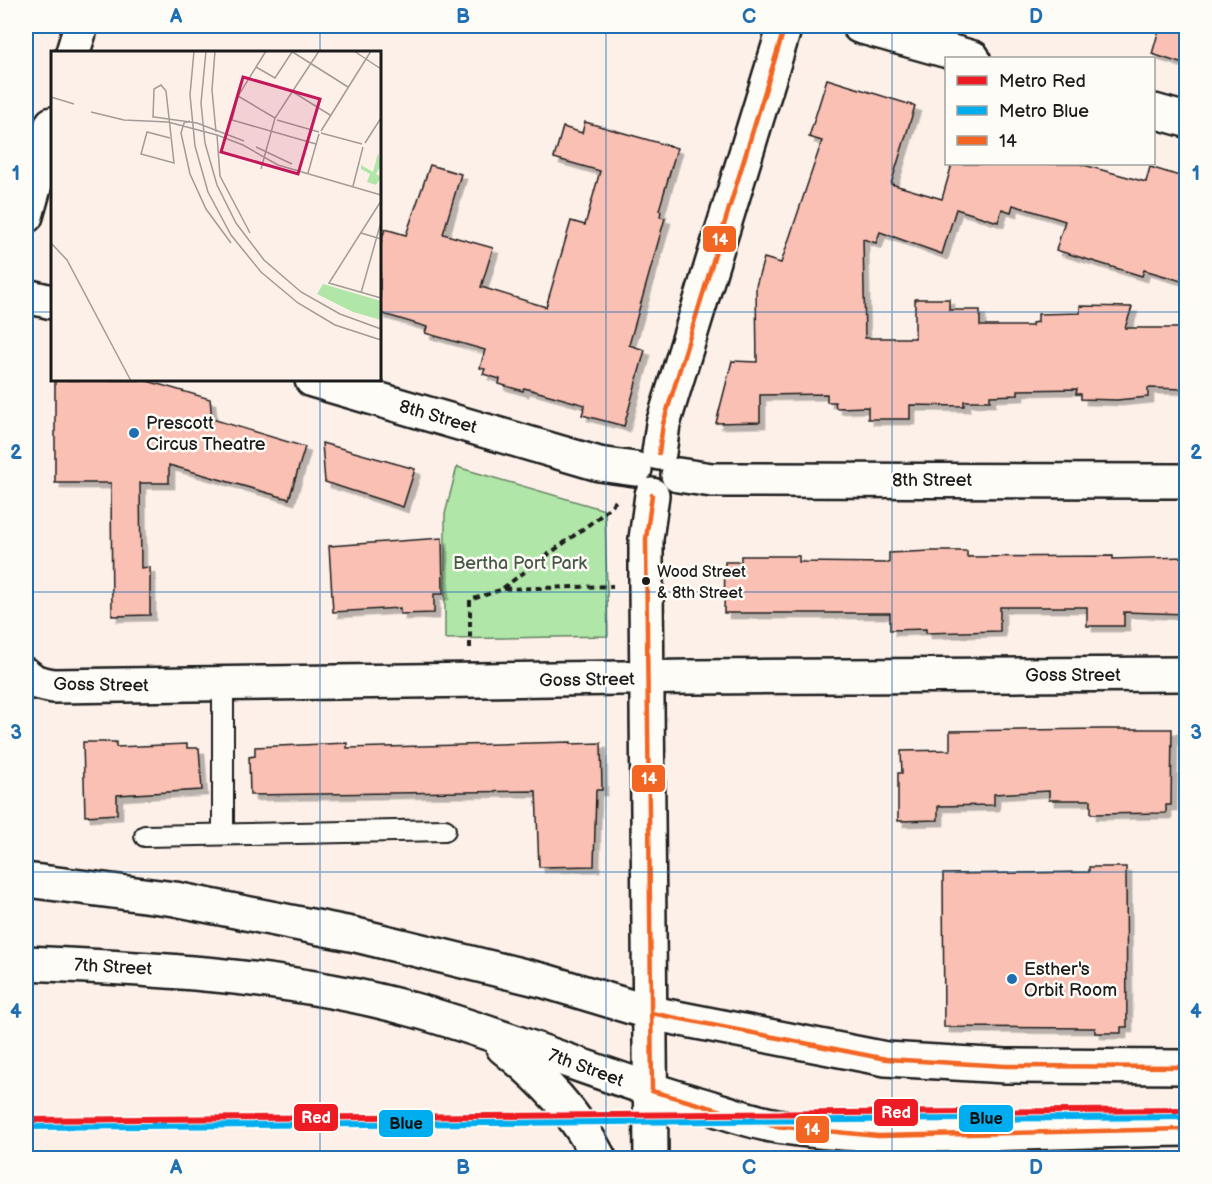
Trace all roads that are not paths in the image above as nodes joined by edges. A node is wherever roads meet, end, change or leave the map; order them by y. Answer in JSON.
{"nodes":[{"id":1,"x":81,"y":26,"type":"edge"},
{"id":2,"x":785,"y":26,"type":"edge"},
{"id":3,"x":859,"y":26,"type":"edge"},
{"id":4,"x":73,"y":51,"type":"edge"},
{"id":5,"x":969,"y":57,"type":"edge"},
{"id":6,"x":1155,"y":111,"type":"edge"},
{"id":7,"x":1186,"y":120,"type":"edge"},
{"id":8,"x":51,"y":128,"type":"edge"},
{"id":9,"x":26,"y":216,"type":"edge"},
{"id":10,"x":26,"y":296,"type":"edge"},
{"id":11,"x":51,"y":302,"type":"edge"},
{"id":12,"x":315,"y":381,"type":"edge"},
{"id":13,"x":652,"y":475,"type":"junction"},
{"id":14,"x":1186,"y":481,"type":"edge"},
{"id":15,"x":1186,"y":674,"type":"edge"},
{"id":16,"x":26,"y":675,"type":"edge"},
{"id":17,"x":646,"y":679,"type":"junction"},
{"id":18,"x":223,"y":685,"type":"junction"},
{"id":19,"x":445,"y":830,"type":"dead end"},
{"id":20,"x":223,"y":834,"type":"junction"},
{"id":21,"x":145,"y":836,"type":"dead end"},
{"id":22,"x":26,"y":880,"type":"edge"},
{"id":23,"x":26,"y":963,"type":"edge"},
{"id":24,"x":651,"y":1013,"type":"junction"},
{"id":25,"x":483,"y":1032,"type":"junction"},
{"id":26,"x":1186,"y":1067,"type":"edge"},
{"id":27,"x":652,"y":1091,"type":"junction"},
{"id":28,"x":1186,"y":1134,"type":"edge"},
{"id":29,"x":599,"y":1158,"type":"edge"},
{"id":30,"x":651,"y":1158,"type":"edge"}],
"edges":[{"from":1,"to":4,"type":"street"},
{"from":2,"to":13,"type":"street"},
{"from":3,"to":5,"type":"street"},
{"from":6,"to":7,"type":"street"},
{"from":8,"to":9,"type":"street"},
{"from":10,"to":11,"type":"street"},
{"from":12,"to":13,"type":"street","name":"8th Street"},
{"from":13,"to":14,"type":"street","name":"8th Street"},
{"from":13,"to":17,"type":"street"},
{"from":15,"to":17,"type":"street","name":"Goss Street"},
{"from":16,"to":18,"type":"street","name":"Goss Street"},
{"from":17,"to":18,"type":"street","name":"Goss Street"},
{"from":17,"to":24,"type":"street"},
{"from":18,"to":20,"type":"lane"},
{"from":19,"to":20,"type":"lane"},
{"from":20,"to":21,"type":"lane"},
{"from":22,"to":24,"type":"street"},
{"from":23,"to":25,"type":"street","name":"7th Street"},
{"from":24,"to":26,"type":"street"},
{"from":24,"to":27,"type":"street"},
{"from":25,"to":27,"type":"street","name":"7th Street"},
{"from":25,"to":29,"type":"street"},
{"from":27,"to":28,"type":"street","name":"7th Street"},
{"from":27,"to":30,"type":"street"}]}
